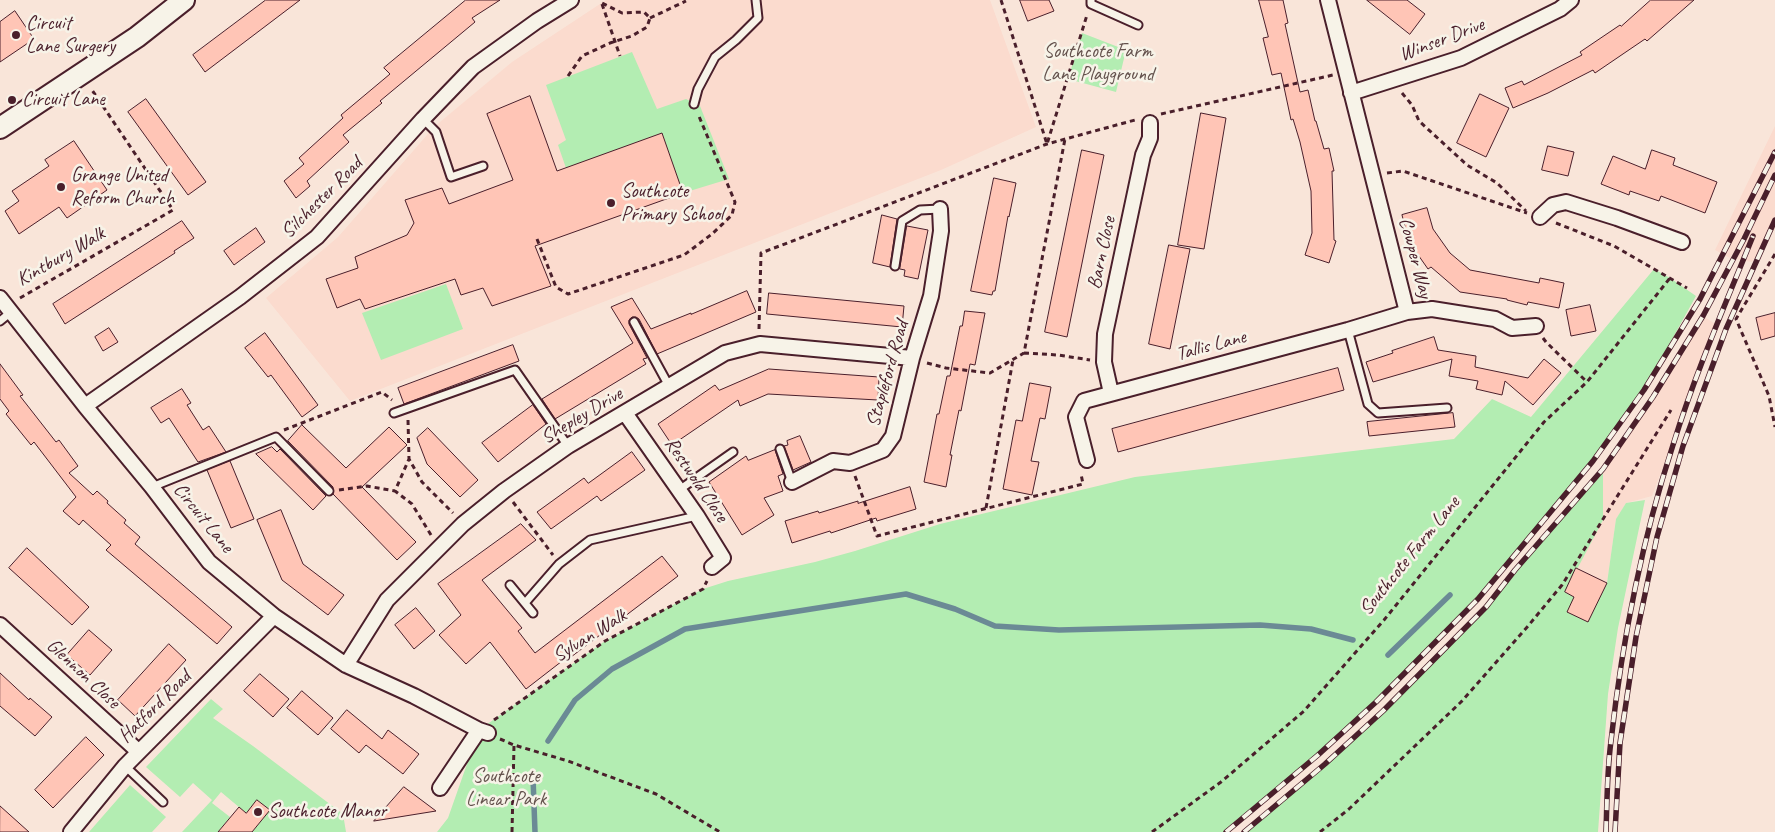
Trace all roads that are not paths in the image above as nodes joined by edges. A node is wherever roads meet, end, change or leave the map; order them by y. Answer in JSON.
{"nodes":[{"id":1,"x":184,"y":0,"type":"edge"},
{"id":2,"x":570,"y":0,"type":"edge"},
{"id":3,"x":756,"y":0,"type":"edge"},
{"id":4,"x":1328,"y":0,"type":"edge"},
{"id":5,"x":1571,"y":0,"type":"edge"},
{"id":6,"x":1091,"y":2,"type":"edge"},
{"id":7,"x":1138,"y":25,"type":"dead end"},
{"id":8,"x":1351,"y":93,"type":"junction"},
{"id":9,"x":694,"y":104,"type":"road end"},
{"id":10,"x":424,"y":118,"type":"junction"},
{"id":11,"x":1154,"y":119,"type":"road end"},
{"id":12,"x":0,"y":128,"type":"edge"},
{"id":13,"x":483,"y":166,"type":"dead end"},
{"id":14,"x":940,"y":209,"type":"joint"},
{"id":15,"x":1534,"y":215,"type":"road end"},
{"id":16,"x":1682,"y":242,"type":"dead end"},
{"id":17,"x":894,"y":266,"type":"dead end"},
{"id":18,"x":4,"y":310,"type":"edge"},
{"id":19,"x":1408,"y":312,"type":"junction"},
{"id":20,"x":634,"y":322,"type":"dead end"},
{"id":21,"x":1536,"y":326,"type":"road end"},
{"id":22,"x":1348,"y":330,"type":"junction"},
{"id":23,"x":912,"y":358,"type":"junction"},
{"id":24,"x":669,"y":386,"type":"junction"},
{"id":25,"x":1111,"y":393,"type":"junction"},
{"id":26,"x":85,"y":406,"type":"junction"},
{"id":27,"x":1447,"y":408,"type":"dead end"},
{"id":28,"x":394,"y":413,"type":"dead end"},
{"id":29,"x":626,"y":413,"type":"junction"},
{"id":30,"x":568,"y":446,"type":"junction"},
{"id":31,"x":780,"y":449,"type":"dead end"},
{"id":32,"x":733,"y":452,"type":"dead end"},
{"id":33,"x":1087,"y":460,"type":"road end"},
{"id":34,"x":792,"y":482,"type":"joint"},
{"id":35,"x":152,"y":487,"type":"junction"},
{"id":36,"x":679,"y":490,"type":"junction"},
{"id":37,"x":329,"y":491,"type":"road end"},
{"id":38,"x":697,"y":516,"type":"junction"},
{"id":39,"x":712,"y":567,"type":"road end"},
{"id":40,"x":510,"y":585,"type":"dead end"},
{"id":41,"x":524,"y":603,"type":"junction"},
{"id":42,"x":533,"y":614,"type":"dead end"},
{"id":43,"x":274,"y":616,"type":"junction"},
{"id":44,"x":0,"y":625,"type":"edge"},
{"id":45,"x":346,"y":665,"type":"junction"},
{"id":46,"x":139,"y":752,"type":"junction"},
{"id":47,"x":125,"y":766,"type":"junction"},
{"id":48,"x":440,"y":788,"type":"dead end"},
{"id":49,"x":163,"y":802,"type":"dead end"},
{"id":50,"x":71,"y":832,"type":"edge"}],
"edges":[{"from":1,"to":12,"type":"street"},
{"from":2,"to":10,"type":"street","name":"Silchester Road"},
{"from":3,"to":9,"type":"lane"},
{"from":4,"to":8,"type":"street"},
{"from":5,"to":8,"type":"street","name":"Winser Drive"},
{"from":6,"to":7,"type":"lane"},
{"from":8,"to":19,"type":"street","name":"Cowper Way"},
{"from":10,"to":13,"type":"lane"},
{"from":10,"to":26,"type":"street","name":"Silchester Road"},
{"from":11,"to":25,"type":"street","name":"Barn Close"},
{"from":14,"to":17,"type":"lane"},
{"from":14,"to":23,"type":"street","name":"Stapleford Road"},
{"from":15,"to":16,"type":"street"},
{"from":18,"to":26,"type":"street","name":"Circuit Lane"},
{"from":19,"to":21,"type":"street","name":"Cowper Way"},
{"from":19,"to":22,"type":"street","name":"Tallis Lane"},
{"from":20,"to":24,"type":"lane"},
{"from":22,"to":25,"type":"street","name":"Tallis Lane"},
{"from":22,"to":27,"type":"lane"},
{"from":23,"to":24,"type":"street","name":"Shepley Drive"},
{"from":23,"to":34,"type":"street","name":"Stapleford Road"},
{"from":24,"to":29,"type":"street","name":"Shepley Drive"},
{"from":25,"to":33,"type":"street","name":"Tallis Lane"},
{"from":26,"to":35,"type":"street","name":"Circuit Lane"},
{"from":28,"to":30,"type":"lane"},
{"from":29,"to":30,"type":"street","name":"Shepley Drive"},
{"from":29,"to":36,"type":"street","name":"Restwold Close"},
{"from":30,"to":45,"type":"street","name":"Shepley Drive"},
{"from":31,"to":34,"type":"lane"},
{"from":32,"to":36,"type":"lane"},
{"from":35,"to":37,"type":"lane"},
{"from":35,"to":43,"type":"street","name":"Circuit Lane"},
{"from":36,"to":38,"type":"street","name":"Restwold Close"},
{"from":38,"to":39,"type":"street","name":"Restwold Close"},
{"from":38,"to":41,"type":"lane"},
{"from":40,"to":41,"type":"lane"},
{"from":41,"to":42,"type":"lane"},
{"from":43,"to":45,"type":"street","name":"Circuit Lane"},
{"from":43,"to":46,"type":"street","name":"Hatford Road"},
{"from":44,"to":46,"type":"street","name":"Glennon Close"},
{"from":45,"to":48,"type":"street","name":"Circuit Lane"},
{"from":46,"to":47,"type":"street","name":"Hatford Road"},
{"from":47,"to":49,"type":"lane"},
{"from":47,"to":50,"type":"street","name":"Hatford Road"}]}
